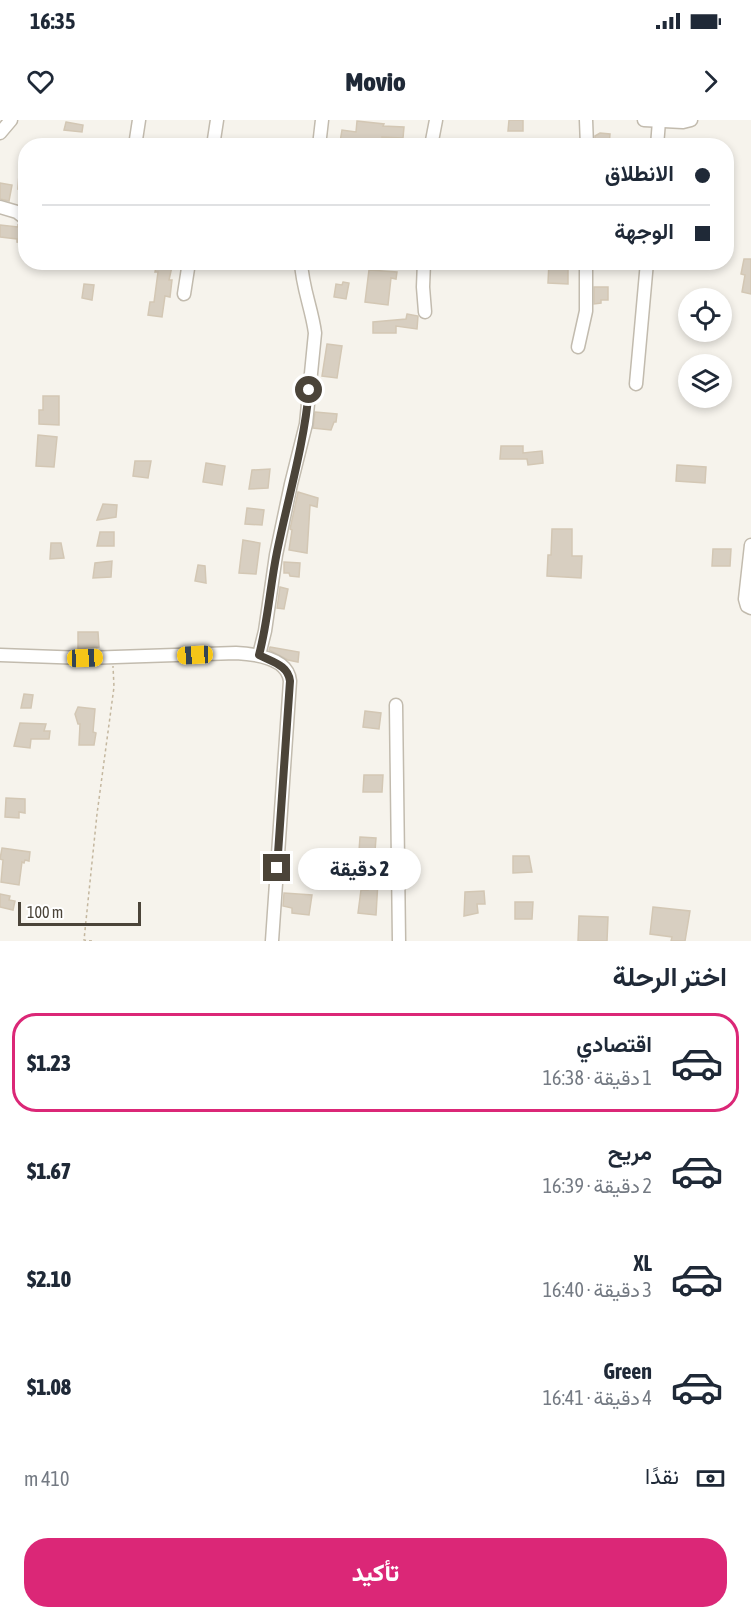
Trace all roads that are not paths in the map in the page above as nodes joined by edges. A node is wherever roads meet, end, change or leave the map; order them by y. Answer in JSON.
{"nodes":[{"id":1,"x":11,"y":120,"type":"edge"},
{"id":2,"x":139,"y":120,"type":"edge"},
{"id":3,"x":217,"y":120,"type":"edge"},
{"id":4,"x":322,"y":120,"type":"edge"},
{"id":5,"x":436,"y":120,"type":"edge"},
{"id":6,"x":586,"y":120,"type":"edge"},
{"id":7,"x":644,"y":120,"type":"edge"},
{"id":8,"x":691,"y":120,"type":"edge"},
{"id":9,"x":659,"y":121,"type":"edge"},
{"id":10,"x":0,"y":133,"type":"edge"},
{"id":11,"x":136,"y":138,"type":"edge"},
{"id":12,"x":214,"y":138,"type":"edge"},
{"id":13,"x":320,"y":138,"type":"edge"},
{"id":14,"x":433,"y":138,"type":"edge"},
{"id":15,"x":587,"y":138,"type":"edge"},
{"id":16,"x":658,"y":138,"type":"edge"},
{"id":17,"x":0,"y":207,"type":"edge"},
{"id":18,"x":18,"y":213,"type":"edge"},
{"id":19,"x":188,"y":270,"type":"edge"},
{"id":20,"x":302,"y":270,"type":"edge"},
{"id":21,"x":424,"y":270,"type":"edge"},
{"id":22,"x":586,"y":270,"type":"edge"},
{"id":23,"x":646,"y":270,"type":"edge"},
{"id":24,"x":184,"y":294,"type":"dead end"},
{"id":25,"x":425,"y":312,"type":"dead end"},
{"id":26,"x":578,"y":347,"type":"dead end"},
{"id":27,"x":636,"y":384,"type":"dead end"},
{"id":28,"x":751,"y":545,"type":"edge"},
{"id":29,"x":751,"y":608,"type":"edge"},
{"id":30,"x":259,"y":655,"type":"junction"},
{"id":31,"x":0,"y":656,"type":"edge"},
{"id":32,"x":396,"y":705,"type":"dead end"},
{"id":33,"x":272,"y":941,"type":"edge"},
{"id":34,"x":399,"y":941,"type":"edge"}],
"edges":[{"from":1,"to":10,"type":"street"},
{"from":2,"to":11,"type":"street"},
{"from":3,"to":12,"type":"street"},
{"from":4,"to":13,"type":"street"},
{"from":5,"to":14,"type":"street"},
{"from":6,"to":15,"type":"street"},
{"from":7,"to":9,"type":"street"},
{"from":8,"to":9,"type":"street"},
{"from":9,"to":16,"type":"street"},
{"from":17,"to":18,"type":"street"},
{"from":19,"to":24,"type":"street"},
{"from":20,"to":30,"type":"street"},
{"from":21,"to":25,"type":"street"},
{"from":22,"to":26,"type":"street"},
{"from":23,"to":27,"type":"street"},
{"from":28,"to":29,"type":"street"},
{"from":30,"to":31,"type":"street"},
{"from":30,"to":33,"type":"street"},
{"from":32,"to":34,"type":"street"}]}
